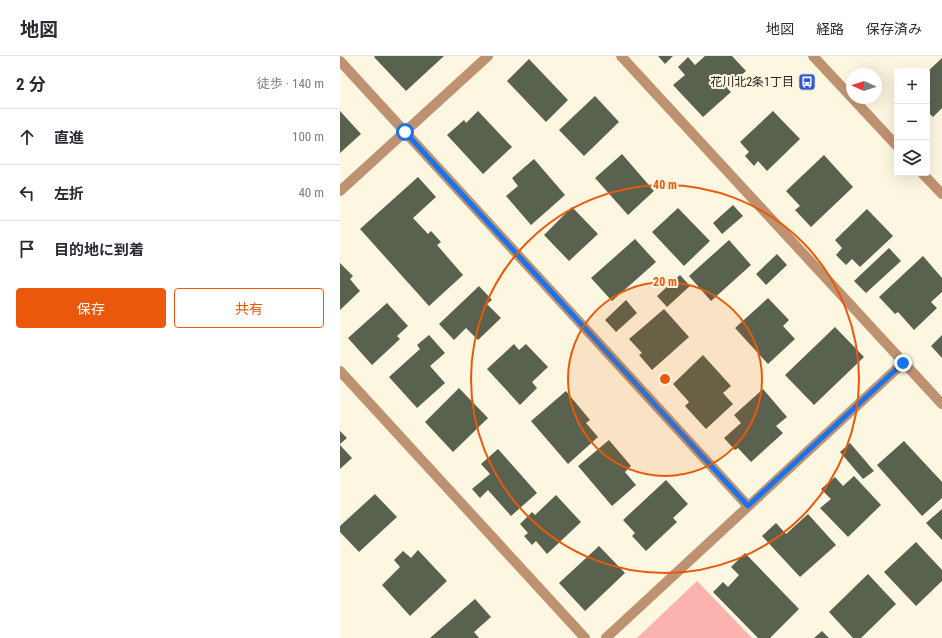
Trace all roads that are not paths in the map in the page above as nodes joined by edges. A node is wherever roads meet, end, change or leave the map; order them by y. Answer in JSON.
{"nodes":[{"id":1,"x":488,"y":56,"type":"edge"},
{"id":2,"x":621,"y":56,"type":"edge"},
{"id":3,"x":813,"y":56,"type":"edge"},
{"id":4,"x":340,"y":61,"type":"edge"},
{"id":5,"x":405,"y":132,"type":"junction"},
{"id":6,"x":894,"y":143,"type":"edge"},
{"id":7,"x":925,"y":176,"type":"edge"},
{"id":8,"x":340,"y":191,"type":"edge"},
{"id":9,"x":942,"y":194,"type":"edge"},
{"id":10,"x":903,"y":363,"type":"junction"},
{"id":11,"x":340,"y":371,"type":"edge"},
{"id":12,"x":942,"y":404,"type":"edge"},
{"id":13,"x":748,"y":506,"type":"junction"},
{"id":14,"x":585,"y":638,"type":"edge"},
{"id":15,"x":606,"y":638,"type":"edge"}],
"edges":[{"from":1,"to":5,"type":"street"},
{"from":2,"to":10,"type":"street"},
{"from":3,"to":6,"type":"street"},
{"from":4,"to":5,"type":"street"},
{"from":5,"to":8,"type":"street"},
{"from":5,"to":13,"type":"street"},
{"from":7,"to":9,"type":"street"},
{"from":10,"to":12,"type":"street"},
{"from":10,"to":13,"type":"street"},
{"from":11,"to":14,"type":"street"},
{"from":13,"to":15,"type":"street"}]}
